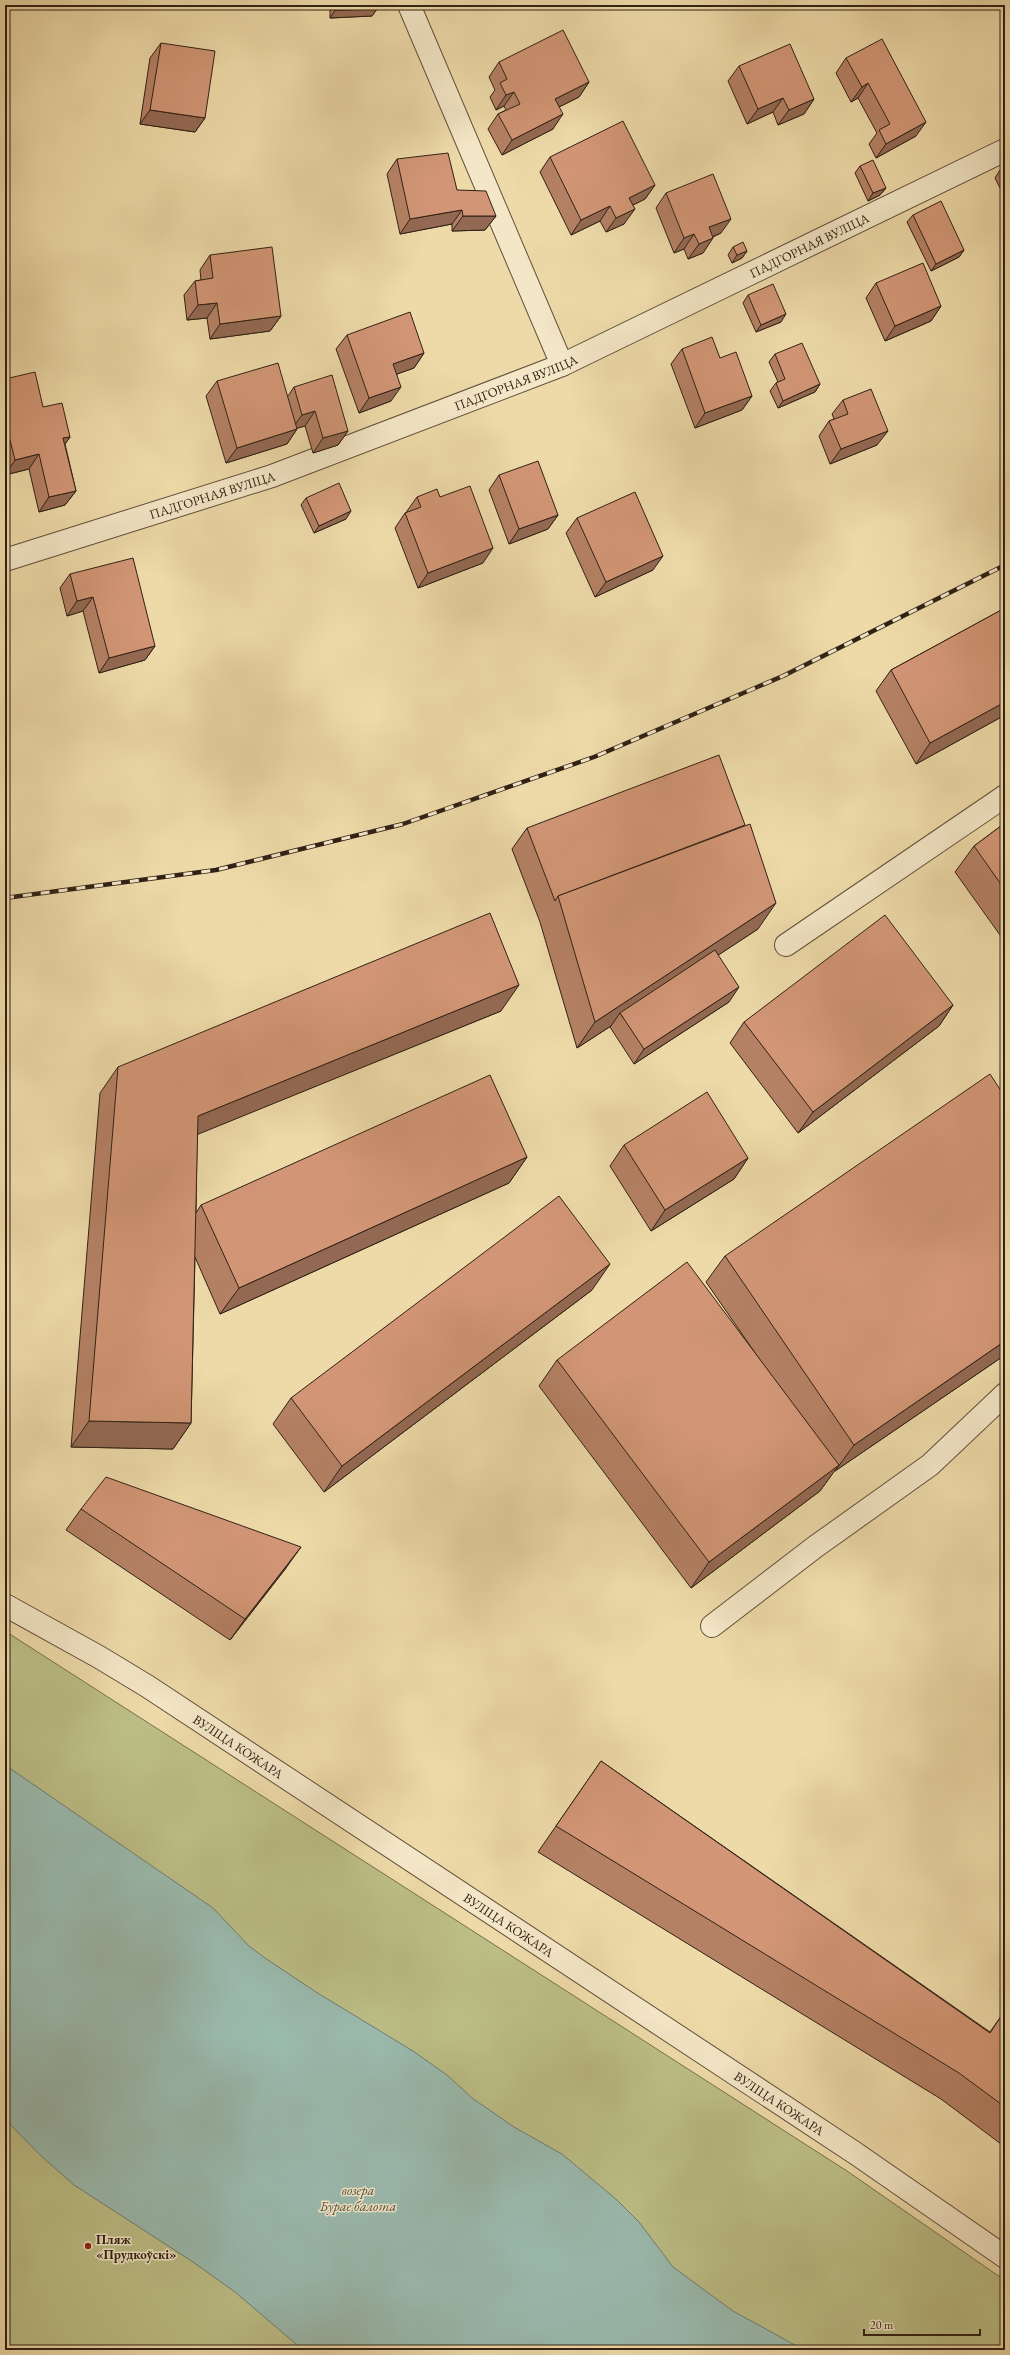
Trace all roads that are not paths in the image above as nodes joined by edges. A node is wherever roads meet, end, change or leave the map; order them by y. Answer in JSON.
{"nodes":[{"id":1,"x":409,"y":5,"type":"edge"},
{"id":2,"x":1005,"y":150,"type":"edge"},
{"id":3,"x":562,"y":365,"type":"junction"},
{"id":4,"x":5,"y":560,"type":"edge"},
{"id":5,"x":1005,"y":796,"type":"edge"},
{"id":6,"x":786,"y":945,"type":"dead end"},
{"id":7,"x":1005,"y":1394,"type":"edge"},
{"id":8,"x":5,"y":1605,"type":"edge"},
{"id":9,"x":712,"y":1626,"type":"dead end"},
{"id":10,"x":1005,"y":2257,"type":"edge"}],
"edges":[{"from":1,"to":3,"type":"street"},
{"from":2,"to":3,"type":"street","name":"ПАДГОРНАЯ ВУЛІЦА"},
{"from":3,"to":4,"type":"street","name":"ПАДГОРНАЯ ВУЛІЦА"},
{"from":5,"to":6,"type":"street"},
{"from":7,"to":9,"type":"street"},
{"from":8,"to":10,"type":"street","name":"ВУЛІЦА КОЖАРА"}]}
